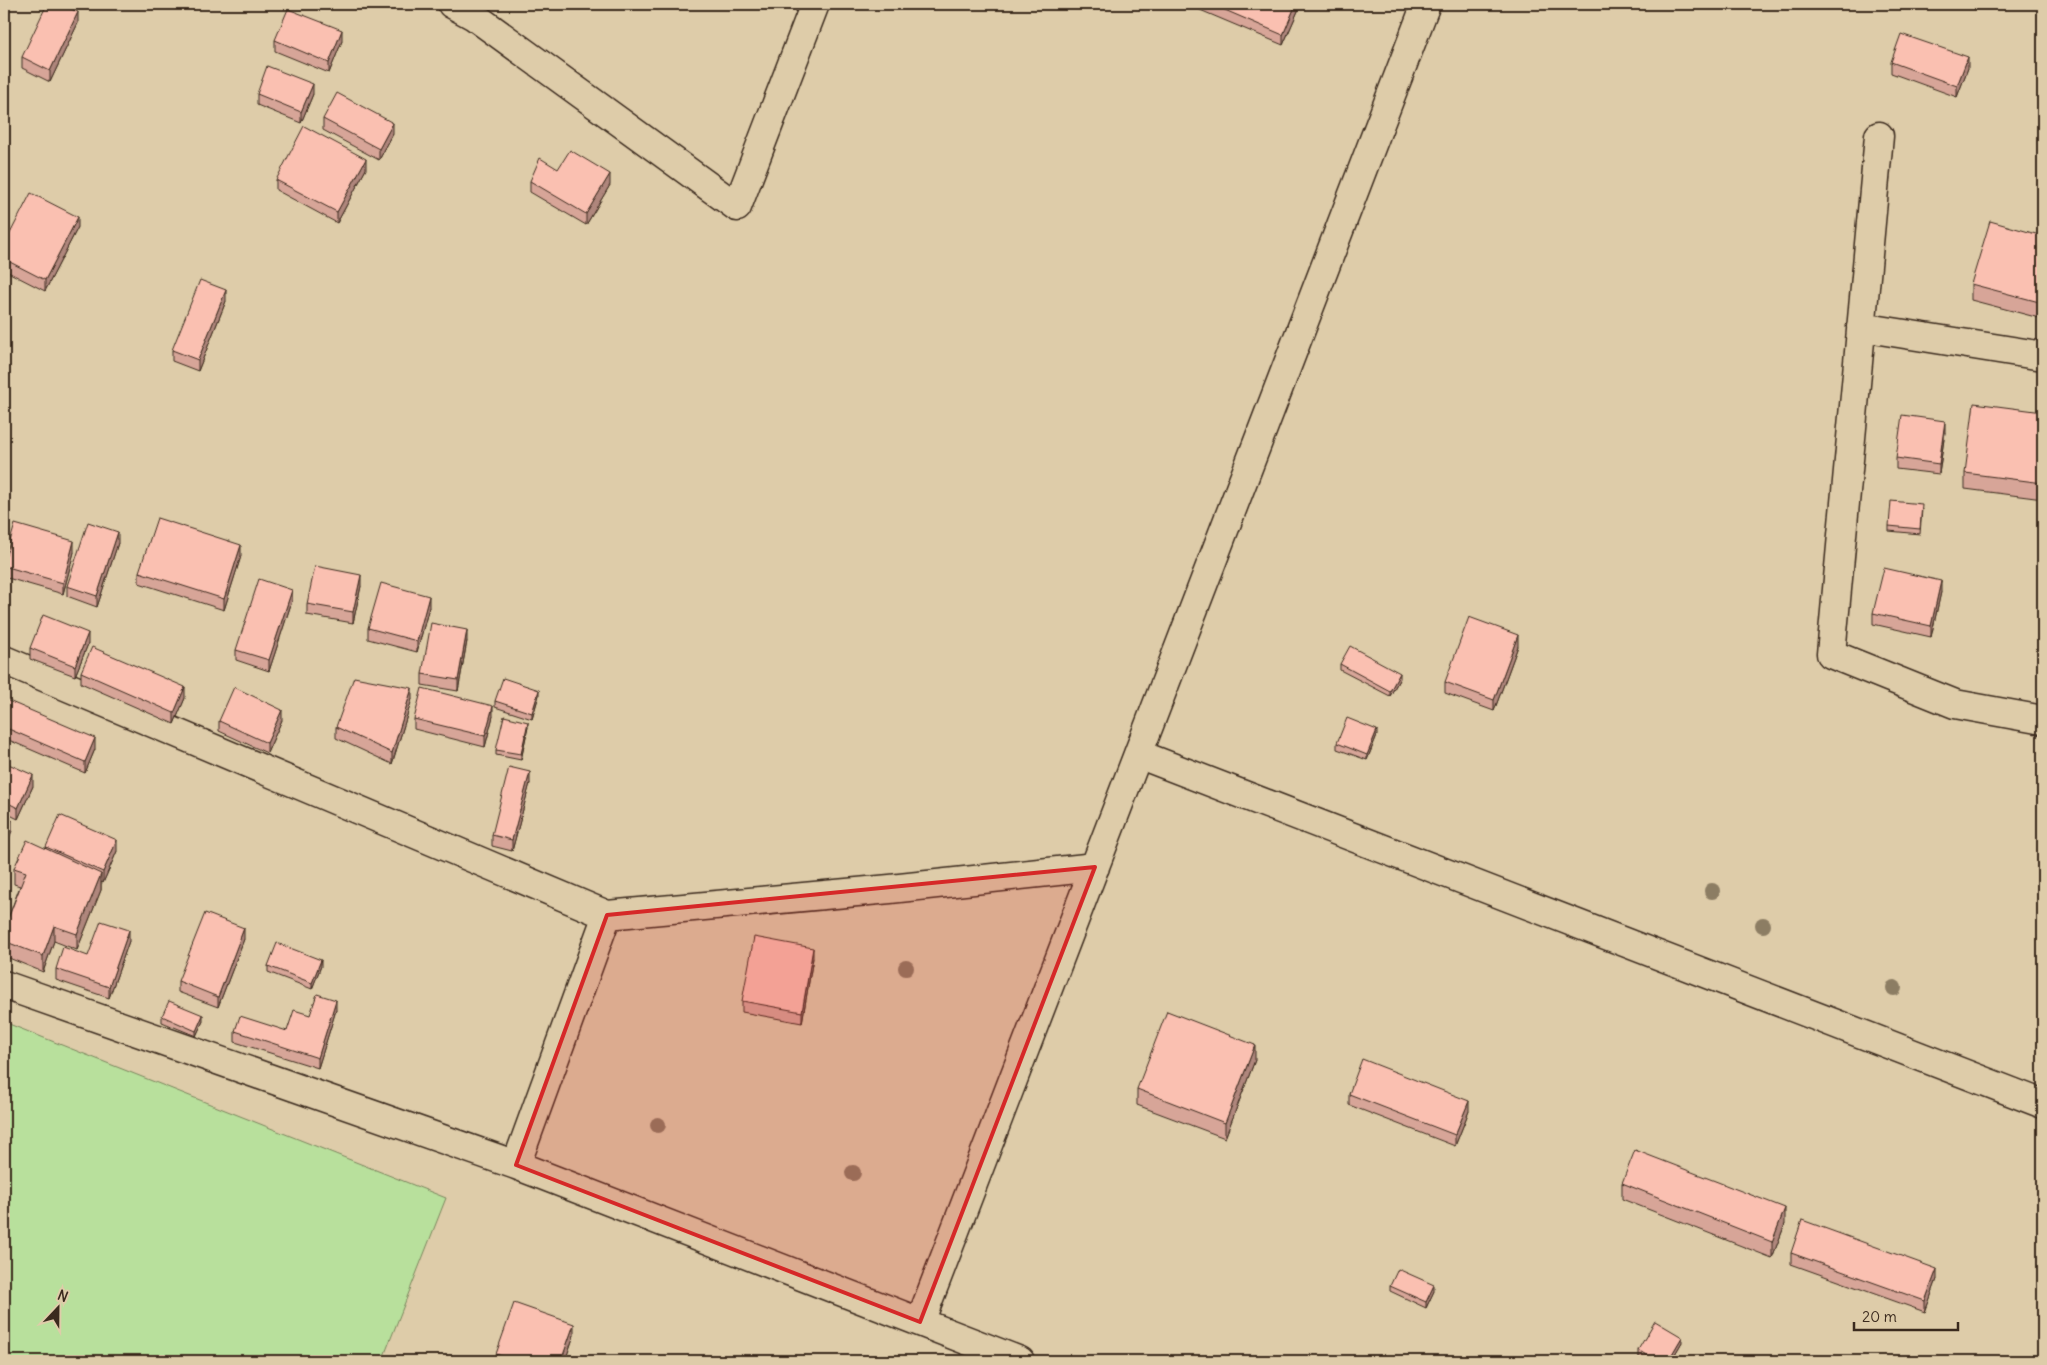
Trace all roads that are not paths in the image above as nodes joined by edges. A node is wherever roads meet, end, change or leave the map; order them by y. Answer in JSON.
{"nodes":[{"id":1,"x":452,"y":4,"type":"edge"},
{"id":2,"x":815,"y":4,"type":"edge"},
{"id":3,"x":1426,"y":4,"type":"edge"},
{"id":4,"x":1879,"y":136,"type":"dead end"},
{"id":5,"x":1861,"y":327,"type":"junction"},
{"id":6,"x":2043,"y":356,"type":"edge"},
{"id":7,"x":4,"y":660,"type":"edge"},
{"id":8,"x":2043,"y":720,"type":"edge"},
{"id":9,"x":1138,"y":754,"type":"junction"},
{"id":10,"x":1095,"y":867,"type":"junction"},
{"id":11,"x":607,"y":915,"type":"junction"},
{"id":12,"x":4,"y":985,"type":"edge"},
{"id":13,"x":2043,"y":1104,"type":"edge"},
{"id":14,"x":516,"y":1165,"type":"junction"},
{"id":15,"x":920,"y":1322,"type":"junction"},
{"id":16,"x":1020,"y":1361,"type":"edge"}],
"edges":[{"from":1,"to":2,"type":"street"},
{"from":3,"to":9,"type":"street"},
{"from":4,"to":5,"type":"street"},
{"from":5,"to":6,"type":"street"},
{"from":5,"to":8,"type":"street"},
{"from":7,"to":11,"type":"street"},
{"from":9,"to":10,"type":"street"},
{"from":9,"to":13,"type":"street"},
{"from":10,"to":11,"type":"street"},
{"from":10,"to":15,"type":"street"},
{"from":11,"to":14,"type":"street"},
{"from":12,"to":14,"type":"street"},
{"from":14,"to":15,"type":"street"},
{"from":15,"to":16,"type":"street"}]}
